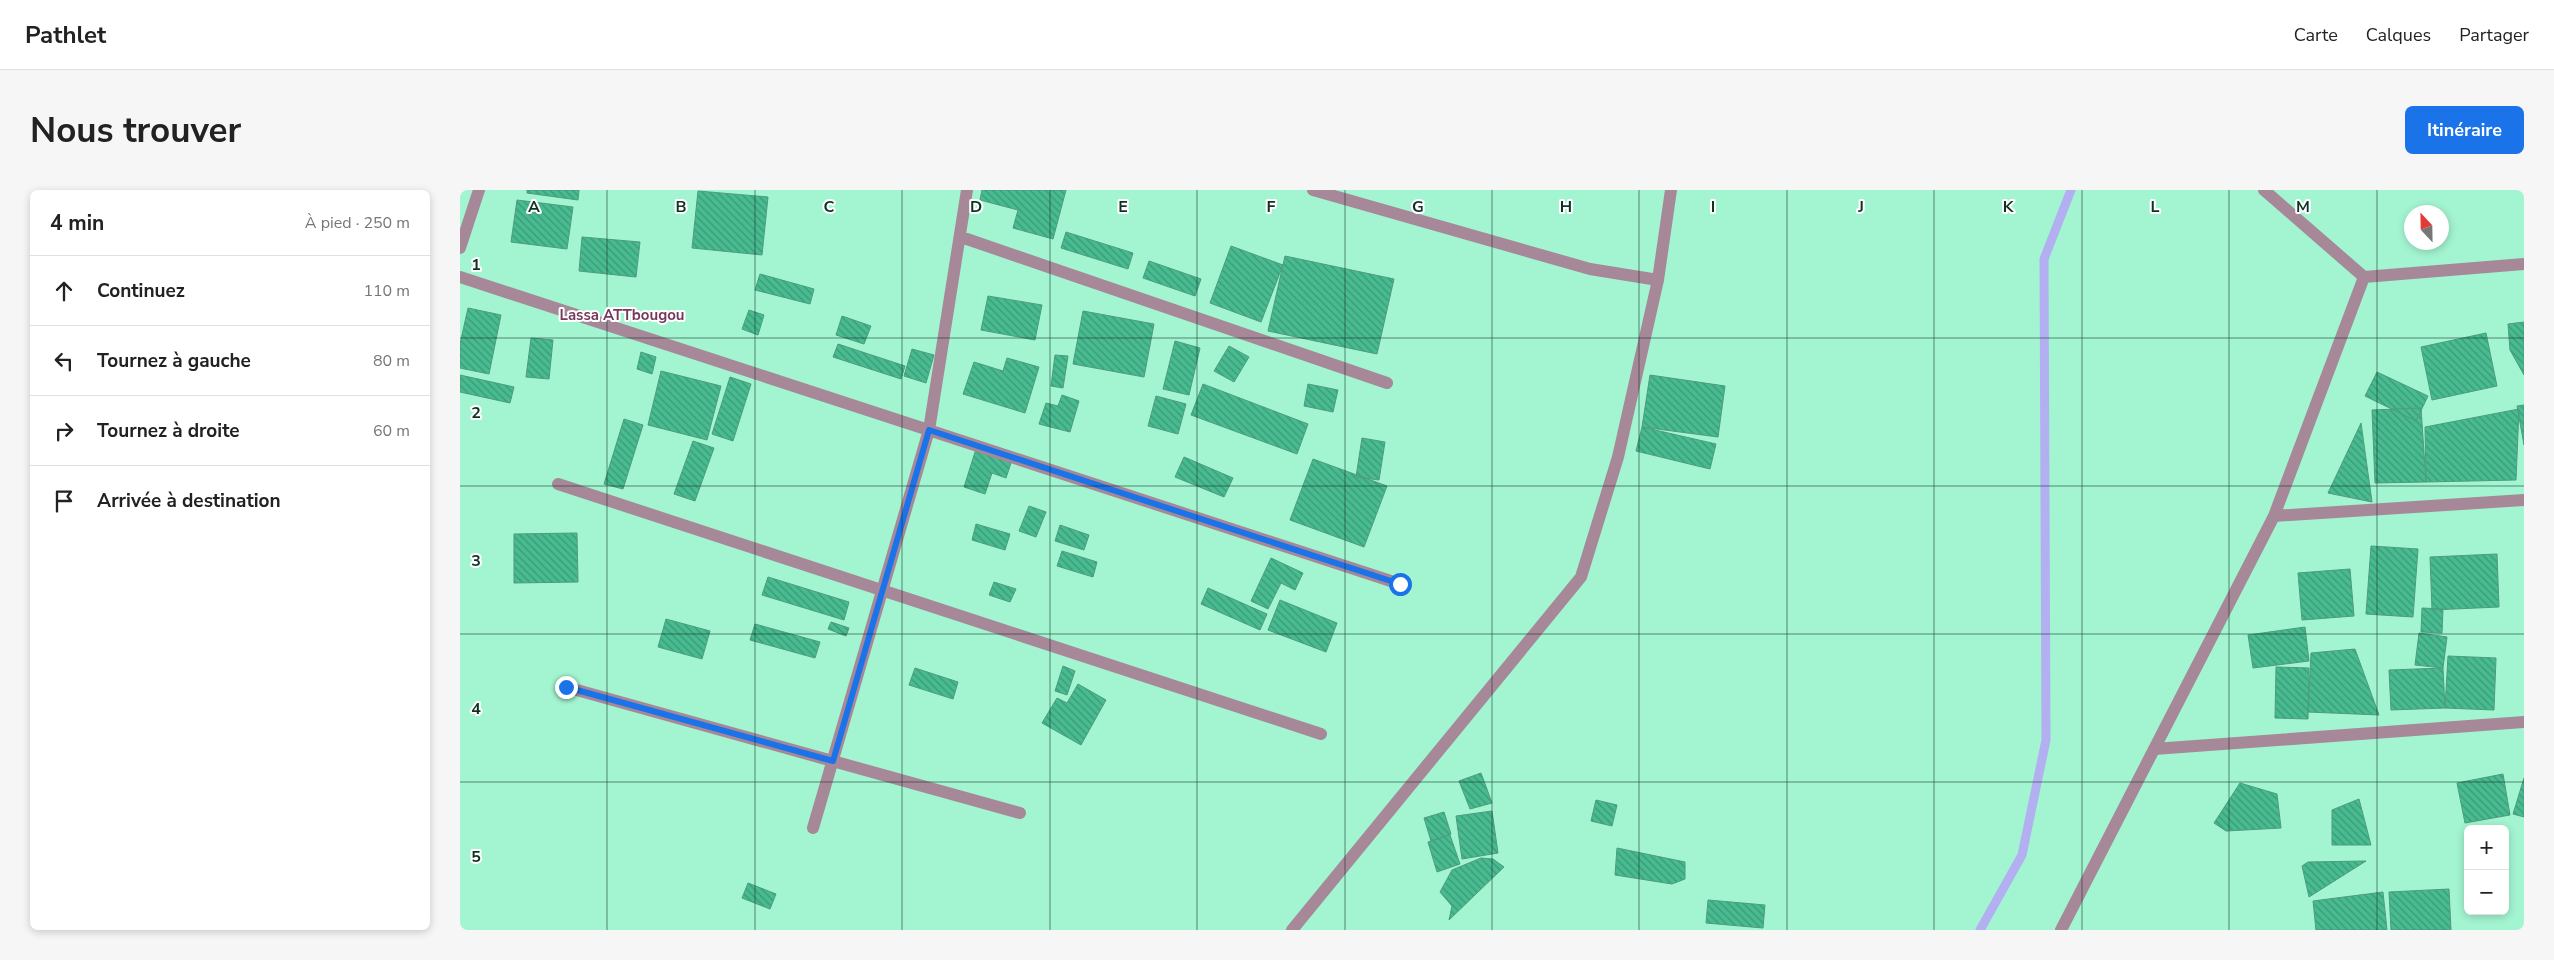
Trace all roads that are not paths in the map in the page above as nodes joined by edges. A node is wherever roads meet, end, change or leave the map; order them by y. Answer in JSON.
{"nodes":[{"id":1,"x":479,"y":190,"type":"edge"},
{"id":2,"x":967,"y":190,"type":"edge"},
{"id":3,"x":1313,"y":190,"type":"edge"},
{"id":4,"x":1671,"y":190,"type":"edge"},
{"id":5,"x":2264,"y":190,"type":"edge"},
{"id":6,"x":961,"y":237,"type":"junction"},
{"id":7,"x":460,"y":248,"type":"edge"},
{"id":8,"x":2524,"y":264,"type":"edge"},
{"id":9,"x":460,"y":277,"type":"edge"},
{"id":10,"x":2364,"y":277,"type":"junction"},
{"id":11,"x":1658,"y":280,"type":"junction"},
{"id":12,"x":1387,"y":383,"type":"dead end"},
{"id":13,"x":929,"y":430,"type":"junction"},
{"id":14,"x":558,"y":484,"type":"dead end"},
{"id":15,"x":2524,"y":500,"type":"edge"},
{"id":16,"x":2274,"y":516,"type":"junction"},
{"id":17,"x":1400,"y":584,"type":"dead end"},
{"id":18,"x":883,"y":590,"type":"junction"},
{"id":19,"x":566,"y":687,"type":"dead end"},
{"id":20,"x":2524,"y":722,"type":"edge"},
{"id":21,"x":1321,"y":734,"type":"dead end"},
{"id":22,"x":2154,"y":749,"type":"junction"},
{"id":23,"x":833,"y":761,"type":"junction"},
{"id":24,"x":1020,"y":812,"type":"dead end"},
{"id":25,"x":813,"y":828,"type":"dead end"},
{"id":26,"x":1292,"y":930,"type":"edge"},
{"id":27,"x":2061,"y":930,"type":"edge"}],
"edges":[{"from":1,"to":7,"type":"street"},
{"from":2,"to":6,"type":"street"},
{"from":3,"to":11,"type":"street"},
{"from":4,"to":11,"type":"street"},
{"from":5,"to":10,"type":"street"},
{"from":6,"to":12,"type":"street"},
{"from":6,"to":13,"type":"street"},
{"from":8,"to":10,"type":"street"},
{"from":9,"to":13,"type":"street"},
{"from":10,"to":16,"type":"street"},
{"from":11,"to":26,"type":"street"},
{"from":13,"to":17,"type":"street"},
{"from":13,"to":18,"type":"street"},
{"from":14,"to":18,"type":"street"},
{"from":15,"to":16,"type":"street"},
{"from":16,"to":22,"type":"street"},
{"from":18,"to":21,"type":"street"},
{"from":18,"to":23,"type":"street"},
{"from":19,"to":23,"type":"street"},
{"from":20,"to":22,"type":"street"},
{"from":22,"to":27,"type":"street"},
{"from":23,"to":24,"type":"street"},
{"from":23,"to":25,"type":"street"}]}
